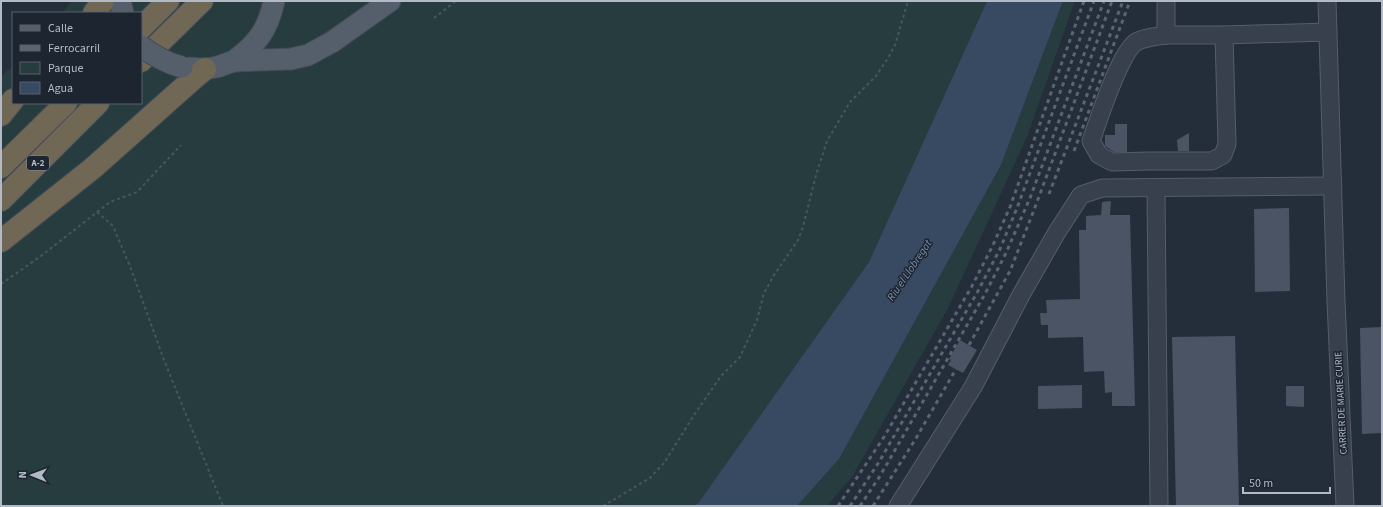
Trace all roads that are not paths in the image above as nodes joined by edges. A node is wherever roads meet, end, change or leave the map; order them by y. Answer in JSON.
{"nodes":[{"id":1,"x":168,"y":1,"type":"edge"},
{"id":2,"x":202,"y":1,"type":"edge"},
{"id":3,"x":274,"y":1,"type":"edge"},
{"id":4,"x":390,"y":1,"type":"edge"},
{"id":5,"x":1166,"y":1,"type":"edge"},
{"id":6,"x":1327,"y":1,"type":"edge"},
{"id":7,"x":117,"y":6,"type":"edge"},
{"id":8,"x":97,"y":12,"type":"edge"},
{"id":9,"x":142,"y":27,"type":"edge"},
{"id":10,"x":266,"y":28,"type":"junction"},
{"id":11,"x":1328,"y":32,"type":"junction"},
{"id":12,"x":1166,"y":35,"type":"junction"},
{"id":13,"x":1224,"y":35,"type":"junction"},
{"id":14,"x":142,"y":47,"type":"edge"},
{"id":15,"x":291,"y":59,"type":"junction"},
{"id":16,"x":142,"y":60,"type":"edge"},
{"id":17,"x":234,"y":61,"type":"junction"},
{"id":18,"x":206,"y":69,"type":"junction"},
{"id":19,"x":12,"y":101,"type":"edge"},
{"id":20,"x":65,"y":104,"type":"edge"},
{"id":21,"x":97,"y":104,"type":"edge"},
{"id":22,"x":1,"y":115,"type":"edge"},
{"id":23,"x":1,"y":167,"type":"edge"},
{"id":24,"x":1333,"y":186,"type":"junction"},
{"id":25,"x":1156,"y":189,"type":"junction"},
{"id":26,"x":1,"y":200,"type":"edge"},
{"id":27,"x":1,"y":241,"type":"edge"},
{"id":28,"x":898,"y":506,"type":"edge"},
{"id":29,"x":1159,"y":506,"type":"edge"},
{"id":30,"x":1345,"y":506,"type":"edge"}],
"edges":[{"from":1,"to":9,"type":"highway"},
{"from":2,"to":16,"type":"highway"},
{"from":3,"to":10,"type":"main road"},
{"from":4,"to":15,"type":"main road"},
{"from":5,"to":12,"type":"street"},
{"from":6,"to":11,"type":"street","name":"CARRER DE MARIE CURIE"},
{"from":7,"to":8,"type":"highway"},
{"from":10,"to":15,"type":"main road"},
{"from":10,"to":17,"type":"main road"},
{"from":11,"to":13,"type":"street"},
{"from":11,"to":24,"type":"street","name":"CARRER DE MARIE CURIE"},
{"from":12,"to":13,"type":"street"},
{"from":12,"to":13,"type":"street"},
{"from":14,"to":18,"type":"main road","bridge":true},
{"from":15,"to":17,"type":"main road"},
{"from":17,"to":18,"type":"main road"},
{"from":18,"to":27,"type":"highway"},
{"from":19,"to":22,"type":"highway"},
{"from":20,"to":23,"type":"highway","number":"A-2"},
{"from":21,"to":26,"type":"highway","number":"A-2"},
{"from":24,"to":25,"type":"street"},
{"from":24,"to":30,"type":"street","name":"CARRER DE MARIE CURIE"},
{"from":25,"to":28,"type":"street"},
{"from":25,"to":29,"type":"street"}]}
